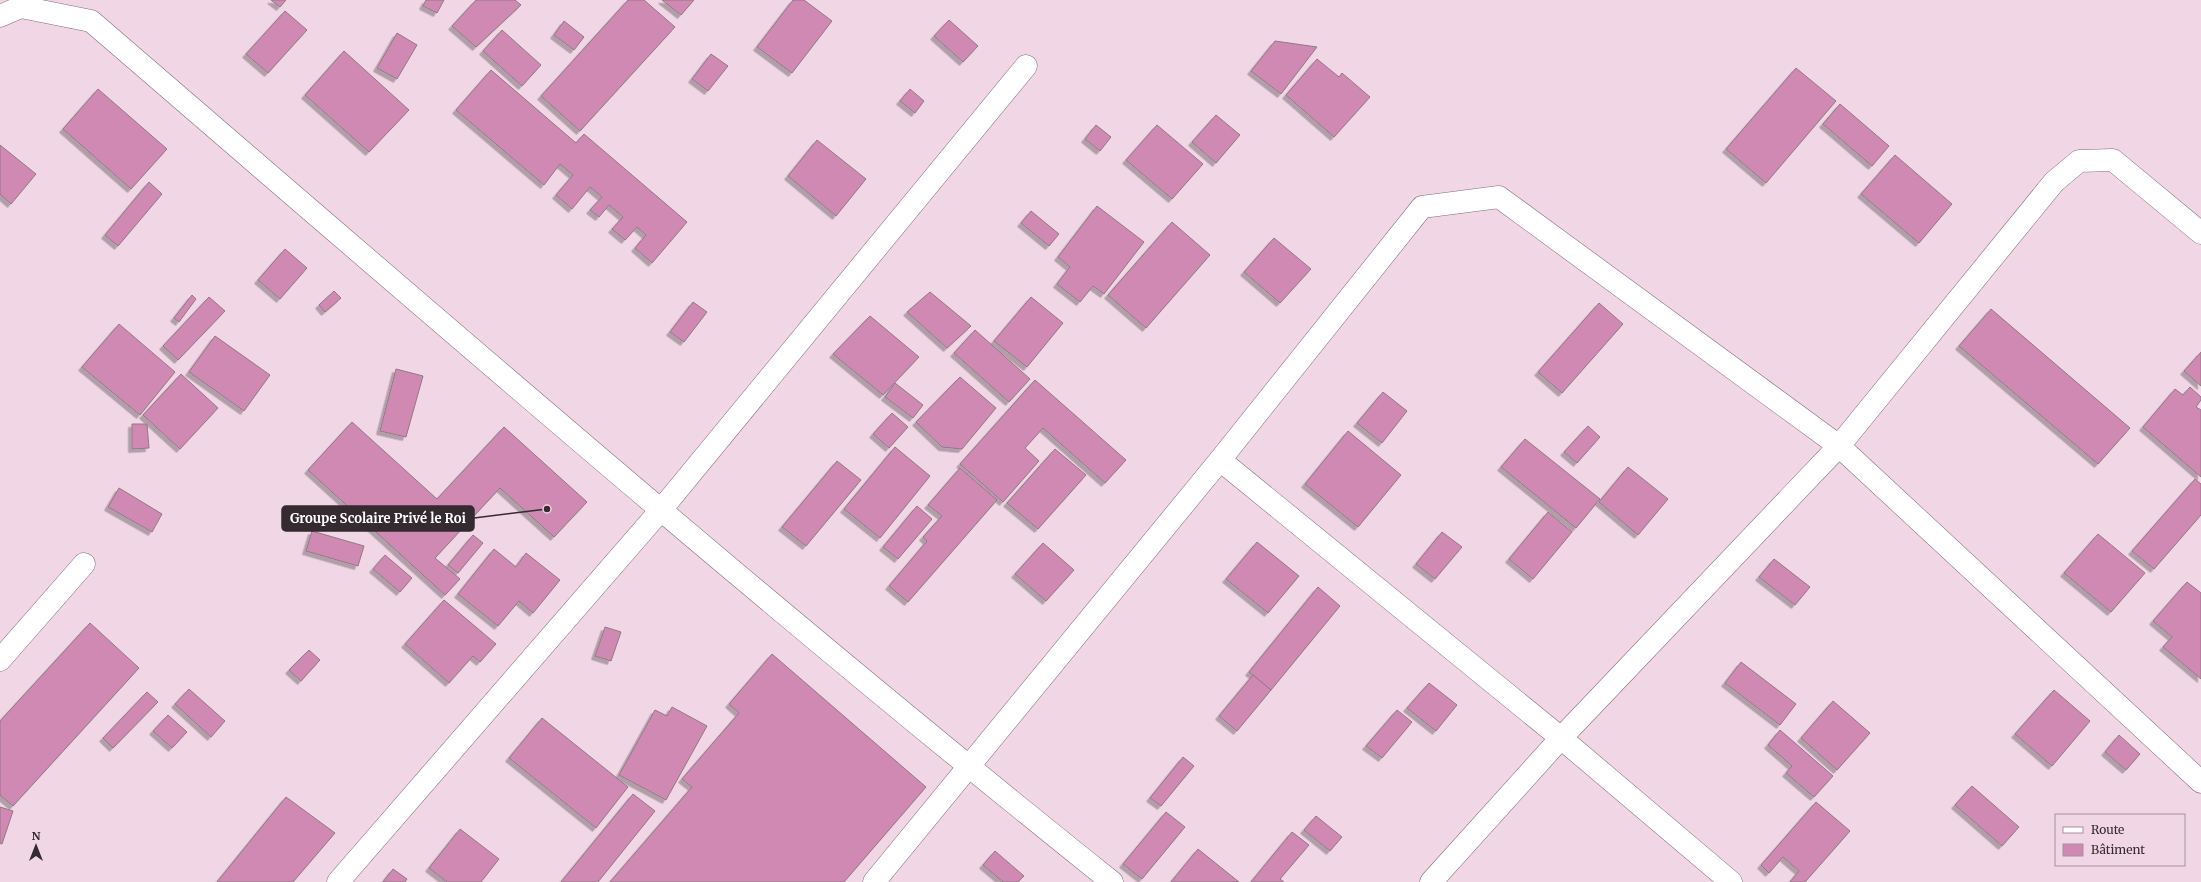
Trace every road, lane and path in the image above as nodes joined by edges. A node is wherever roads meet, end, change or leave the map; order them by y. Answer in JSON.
{"nodes":[{"id":1,"x":0,"y":16,"type":"edge"},
{"id":2,"x":1026,"y":66,"type":"dead end"},
{"id":3,"x":2201,"y":233,"type":"edge"},
{"id":4,"x":1839,"y":446,"type":"junction"},
{"id":5,"x":1220,"y":460,"type":"junction"},
{"id":6,"x":660,"y":511,"type":"junction"},
{"id":7,"x":84,"y":564,"type":"dead end"},
{"id":8,"x":0,"y":660,"type":"edge"},
{"id":9,"x":1561,"y":738,"type":"junction"},
{"id":10,"x":969,"y":768,"type":"junction"},
{"id":11,"x":2201,"y":782,"type":"edge"},
{"id":12,"x":338,"y":882,"type":"edge"},
{"id":13,"x":874,"y":882,"type":"edge"},
{"id":14,"x":1112,"y":882,"type":"edge"},
{"id":15,"x":1431,"y":882,"type":"edge"},
{"id":16,"x":1731,"y":882,"type":"edge"}],
"edges":[{"from":1,"to":6,"type":"street"},
{"from":2,"to":6,"type":"street"},
{"from":3,"to":4,"type":"street"},
{"from":4,"to":5,"type":"street"},
{"from":4,"to":9,"type":"street"},
{"from":4,"to":11,"type":"street"},
{"from":5,"to":9,"type":"street"},
{"from":5,"to":10,"type":"street"},
{"from":6,"to":10,"type":"street"},
{"from":6,"to":12,"type":"street"},
{"from":7,"to":8,"type":"street"},
{"from":9,"to":15,"type":"street"},
{"from":9,"to":16,"type":"street"},
{"from":10,"to":13,"type":"street"},
{"from":10,"to":14,"type":"street"}]}
